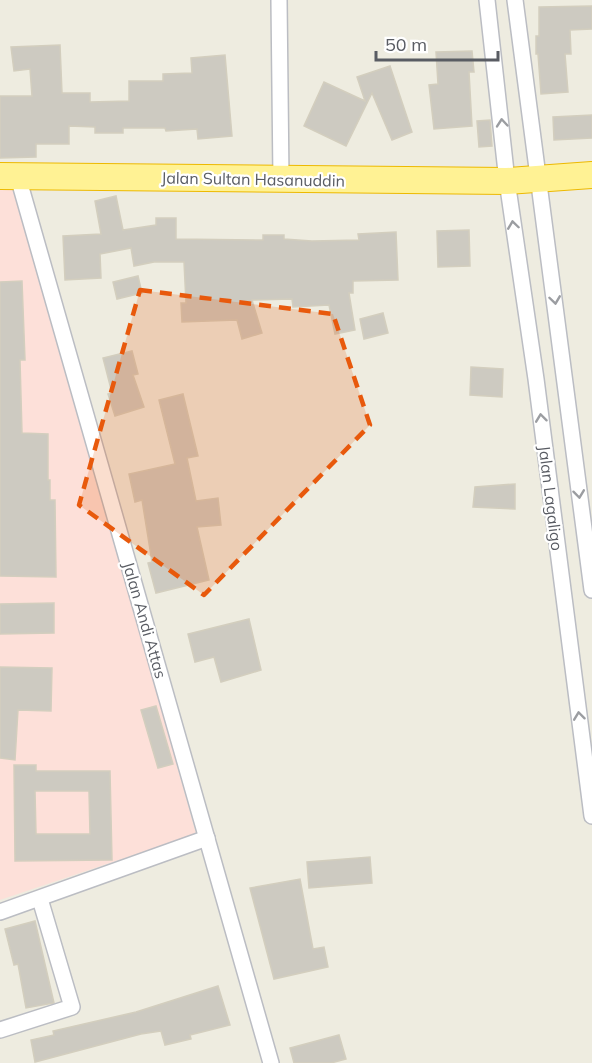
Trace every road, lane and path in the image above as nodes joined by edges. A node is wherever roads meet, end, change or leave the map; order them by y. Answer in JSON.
{"nodes":[{"id":1,"x":279,"y":0,"type":"edge"},
{"id":2,"x":487,"y":0,"type":"edge"},
{"id":3,"x":515,"y":0,"type":"edge"},
{"id":4,"x":592,"y":175,"type":"edge"},
{"id":5,"x":9,"y":176,"type":"edge"},
{"id":6,"x":281,"y":179,"type":"junction"},
{"id":7,"x":539,"y":180,"type":"junction"},
{"id":8,"x":507,"y":182,"type":"junction"},
{"id":9,"x":592,"y":590,"type":"edge"},
{"id":10,"x":592,"y":816,"type":"edge"},
{"id":11,"x":207,"y":838,"type":"junction"},
{"id":12,"x":40,"y":898,"type":"junction"},
{"id":13,"x":0,"y":912,"type":"edge"},
{"id":14,"x":0,"y":1030,"type":"edge"},
{"id":15,"x":271,"y":1063,"type":"edge"}],
"edges":[{"from":1,"to":6,"type":"street"},
{"from":8,"to":2,"type":"street","name":"Jalan Lagaligo","one_way":true},
{"from":3,"to":7,"type":"street","name":"Jalan Lagaligo"},
{"from":4,"to":7,"type":"highway","name":"Jalan Sultan Hasanuddin"},
{"from":5,"to":6,"type":"highway","name":"Jalan Sultan Hasanuddin"},
{"from":5,"to":11,"type":"street","name":"Jalan Andi Attas"},
{"from":6,"to":8,"type":"highway","name":"Jalan Sultan Hasanuddin"},
{"from":7,"to":8,"type":"highway","name":"Jalan Sultan Hasanuddin"},
{"from":7,"to":9,"type":"street","name":"Jalan Lagaligo","one_way":true},
{"from":10,"to":8,"type":"street","name":"Jalan Lagaligo","one_way":true},
{"from":11,"to":12,"type":"street"},
{"from":11,"to":15,"type":"street","name":"Jalan Andi Attas"},
{"from":12,"to":13,"type":"street"},
{"from":12,"to":14,"type":"street"}]}
